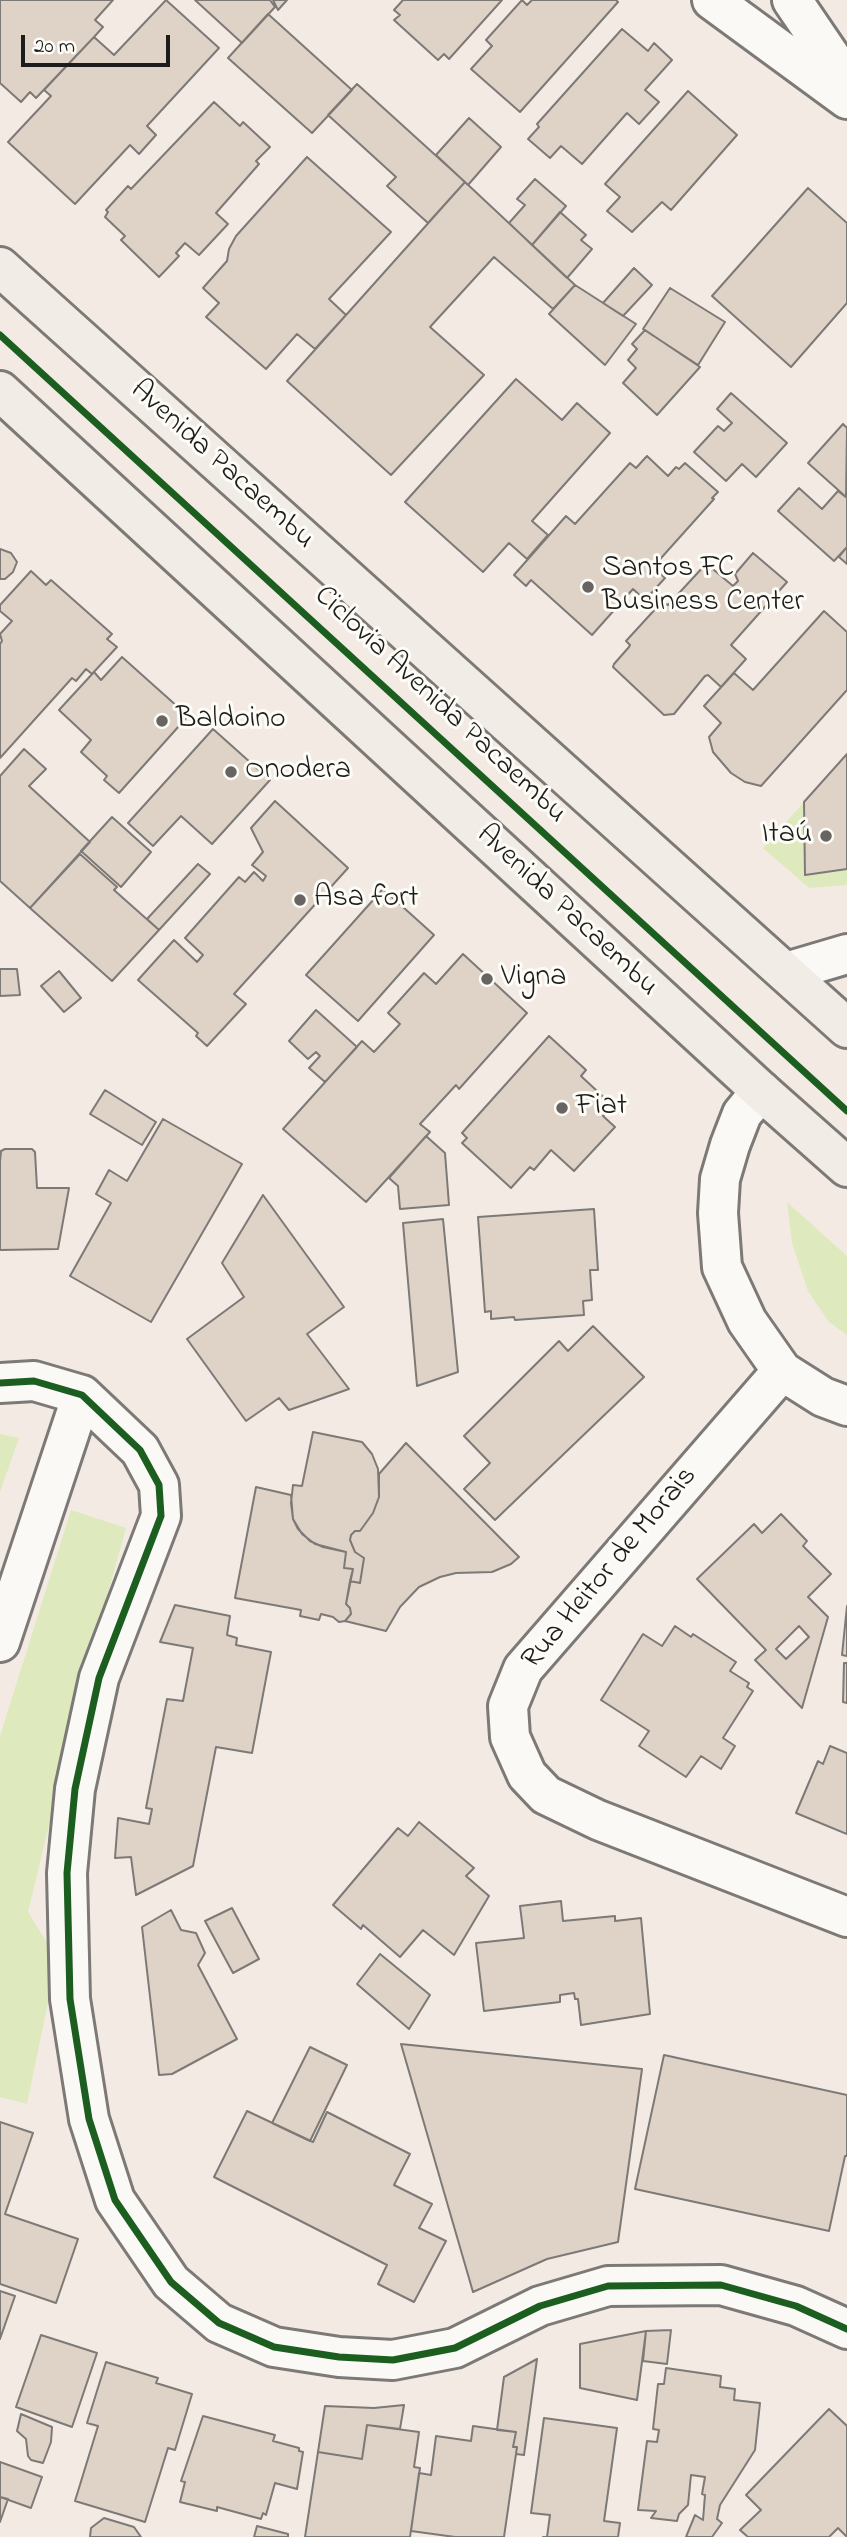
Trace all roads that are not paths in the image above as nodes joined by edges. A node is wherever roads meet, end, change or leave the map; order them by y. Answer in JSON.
{"nodes":[{"id":1,"x":712,"y":0,"type":"edge"},
{"id":2,"x":792,"y":0,"type":"edge"},
{"id":3,"x":847,"y":81,"type":"edge"},
{"id":4,"x":847,"y":99,"type":"edge"},
{"id":5,"x":0,"y":267,"type":"edge"},
{"id":6,"x":0,"y":391,"type":"edge"},
{"id":7,"x":847,"y":954,"type":"edge"},
{"id":8,"x":786,"y":972,"type":"junction"},
{"id":9,"x":847,"y":1028,"type":"edge"},
{"id":10,"x":761,"y":1091,"type":"junction"},
{"id":11,"x":847,"y":1167,"type":"edge"},
{"id":12,"x":782,"y":1371,"type":"junction"},
{"id":13,"x":0,"y":1383,"type":"edge"},
{"id":14,"x":82,"y":1395,"type":"junction"},
{"id":15,"x":847,"y":1406,"type":"edge"},
{"id":16,"x":0,"y":1643,"type":"edge"},
{"id":17,"x":847,"y":1917,"type":"edge"},
{"id":18,"x":847,"y":2329,"type":"edge"}],
"edges":[{"from":1,"to":4,"type":"street"},
{"from":2,"to":3,"type":"street"},
{"from":5,"to":8,"type":"main road","name":"Avenida Pacaembu"},
{"from":6,"to":10,"type":"main road","name":"Avenida Pacaembu"},
{"from":7,"to":8,"type":"street"},
{"from":8,"to":9,"type":"main road","name":"Avenida Pacaembu"},
{"from":10,"to":11,"type":"main road","name":"Avenida Pacaembu"},
{"from":10,"to":12,"type":"street"},
{"from":12,"to":15,"type":"street"},
{"from":12,"to":17,"type":"street","name":"Rua Heitor de Morais"},
{"from":13,"to":14,"type":"street"},
{"from":14,"to":16,"type":"street"},
{"from":14,"to":18,"type":"street"}]}
